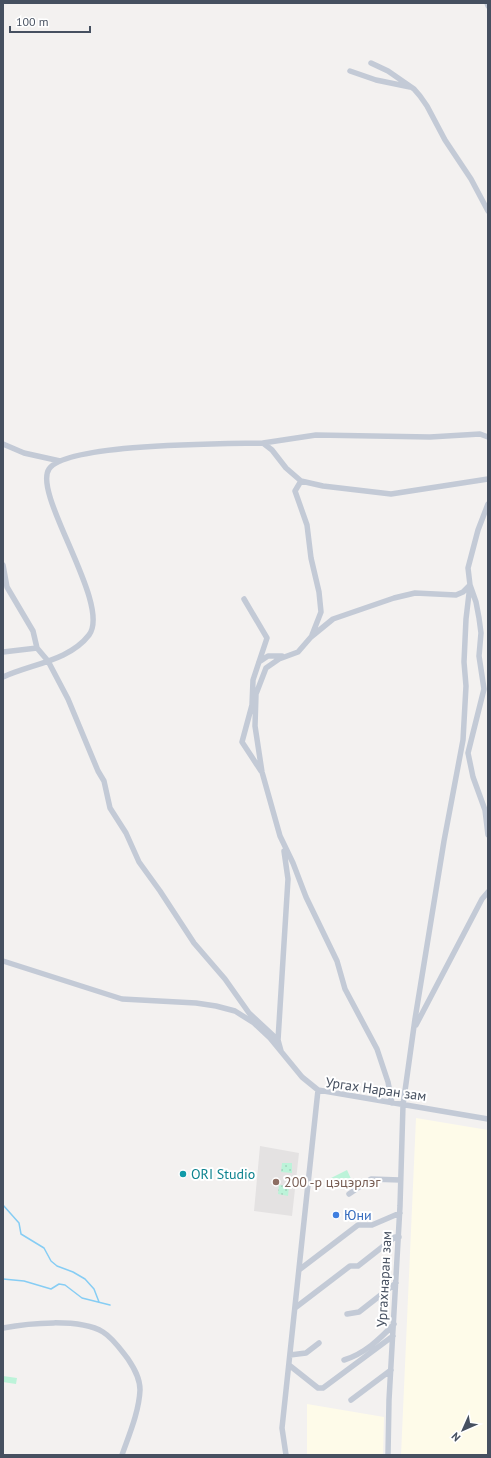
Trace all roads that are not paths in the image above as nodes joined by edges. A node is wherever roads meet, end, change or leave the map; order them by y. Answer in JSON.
{"nodes":[{"id":1,"x":487,"y":3,"type":"edge"},
{"id":2,"x":488,"y":6,"type":"edge"},
{"id":3,"x":371,"y":63,"type":"dead end"},
{"id":4,"x":350,"y":71,"type":"dead end"},
{"id":5,"x":411,"y":87,"type":"junction"},
{"id":6,"x":488,"y":211,"type":"edge"},
{"id":7,"x":488,"y":437,"type":"edge"},
{"id":8,"x":263,"y":443,"type":"junction"},
{"id":9,"x":3,"y":444,"type":"edge"},
{"id":10,"x":62,"y":461,"type":"junction"},
{"id":11,"x":488,"y":479,"type":"edge"},
{"id":12,"x":301,"y":481,"type":"junction"},
{"id":13,"x":488,"y":504,"type":"edge"},
{"id":14,"x":3,"y":565,"type":"edge"},
{"id":15,"x":5,"y":585,"type":"edge"},
{"id":16,"x":470,"y":585,"type":"junction"},
{"id":17,"x":244,"y":599,"type":"dead end"},
{"id":18,"x":311,"y":637,"type":"junction"},
{"id":19,"x":37,"y":648,"type":"junction"},
{"id":20,"x":3,"y":652,"type":"edge"},
{"id":21,"x":286,"y":656,"type":"junction"},
{"id":22,"x":48,"y":661,"type":"junction"},
{"id":23,"x":258,"y":663,"type":"junction"},
{"id":24,"x":3,"y":677,"type":"edge"},
{"id":25,"x":256,"y":694,"type":"junction"},
{"id":26,"x":262,"y":772,"type":"junction"},
{"id":27,"x":488,"y":835,"type":"edge"},
{"id":28,"x":283,"y":845,"type":"junction"},
{"id":29,"x":488,"y":892,"type":"edge"},
{"id":30,"x":3,"y":961,"type":"edge"},
{"id":31,"x":414,"y":1027,"type":"junction"},
{"id":32,"x":278,"y":1040,"type":"junction"},
{"id":33,"x":281,"y":1051,"type":"junction"},
{"id":34,"x":318,"y":1090,"type":"junction"},
{"id":35,"x":392,"y":1103,"type":"junction"},
{"id":36,"x":403,"y":1105,"type":"junction"},
{"id":37,"x":488,"y":1119,"type":"edge"},
{"id":38,"x":400,"y":1180,"type":"junction"},
{"id":39,"x":349,"y":1194,"type":"dead end"},
{"id":40,"x":400,"y":1213,"type":"junction"},
{"id":41,"x":399,"y":1237,"type":"junction"},
{"id":42,"x":299,"y":1270,"type":"junction"},
{"id":43,"x":396,"y":1283,"type":"junction"},
{"id":44,"x":295,"y":1308,"type":"junction"},
{"id":45,"x":348,"y":1314,"type":"dead end"},
{"id":46,"x":394,"y":1324,"type":"junction"},
{"id":47,"x":3,"y":1328,"type":"edge"},
{"id":48,"x":393,"y":1336,"type":"junction"},
{"id":49,"x":319,"y":1343,"type":"dead end"},
{"id":50,"x":290,"y":1355,"type":"junction"},
{"id":51,"x":344,"y":1360,"type":"dead end"},
{"id":52,"x":289,"y":1365,"type":"junction"},
{"id":53,"x":391,"y":1370,"type":"junction"},
{"id":54,"x":352,"y":1400,"type":"dead end"},
{"id":55,"x":122,"y":1455,"type":"edge"},
{"id":56,"x":286,"y":1455,"type":"edge"},
{"id":57,"x":388,"y":1455,"type":"edge"}],
"edges":[{"from":1,"to":2,"type":"street"},
{"from":3,"to":5,"type":"street"},
{"from":4,"to":5,"type":"street"},
{"from":5,"to":6,"type":"street"},
{"from":7,"to":8,"type":"street"},
{"from":8,"to":10,"type":"street"},
{"from":8,"to":12,"type":"street"},
{"from":9,"to":10,"type":"street"},
{"from":10,"to":22,"type":"street"},
{"from":11,"to":12,"type":"street"},
{"from":12,"to":18,"type":"street"},
{"from":13,"to":16,"type":"street"},
{"from":14,"to":15,"type":"street"},
{"from":15,"to":19,"type":"street"},
{"from":16,"to":18,"type":"street"},
{"from":16,"to":27,"type":"street"},
{"from":16,"to":31,"type":"street","name":"Ургахнаран зам"},
{"from":17,"to":23,"type":"street"},
{"from":18,"to":21,"type":"street"},
{"from":19,"to":20,"type":"street"},
{"from":19,"to":22,"type":"street"},
{"from":21,"to":23,"type":"street"},
{"from":21,"to":25,"type":"street"},
{"from":22,"to":24,"type":"street"},
{"from":22,"to":32,"type":"street"},
{"from":23,"to":25,"type":"street"},
{"from":23,"to":26,"type":"street"},
{"from":25,"to":26,"type":"street"},
{"from":26,"to":28,"type":"street"},
{"from":28,"to":32,"type":"street"},
{"from":28,"to":35,"type":"street"},
{"from":29,"to":31,"type":"street"},
{"from":30,"to":33,"type":"street"},
{"from":31,"to":36,"type":"street","name":"Ургахнаран зам"},
{"from":32,"to":33,"type":"street"},
{"from":33,"to":34,"type":"street"},
{"from":34,"to":35,"type":"street","name":"Ургах Наран зам"},
{"from":34,"to":42,"type":"street","name":"Ургах Наран зам"},
{"from":35,"to":36,"type":"street","name":"Ургах Наран зам"},
{"from":36,"to":37,"type":"street","name":"Ургах Наран зам"},
{"from":36,"to":38,"type":"street","name":"Ургахнаран зам"},
{"from":38,"to":39,"type":"street"},
{"from":38,"to":40,"type":"street","name":"Ургахнаран зам"},
{"from":40,"to":41,"type":"street","name":"Ургахнаран зам"},
{"from":40,"to":42,"type":"street"},
{"from":41,"to":43,"type":"street","name":"Ургахнаран зам"},
{"from":41,"to":44,"type":"street"},
{"from":42,"to":44,"type":"street","name":"Ургах Наран зам"},
{"from":43,"to":45,"type":"street"},
{"from":43,"to":46,"type":"street","name":"Ургахнаран зам"},
{"from":44,"to":50,"type":"street","name":"Ургах Наран зам"},
{"from":46,"to":48,"type":"street","name":"Ургахнаран зам"},
{"from":46,"to":51,"type":"street"},
{"from":47,"to":55,"type":"street"},
{"from":48,"to":52,"type":"street"},
{"from":48,"to":53,"type":"street","name":"Ургахнаран зам"},
{"from":49,"to":50,"type":"street"},
{"from":50,"to":52,"type":"street","name":"Ургах Наран зам"},
{"from":52,"to":56,"type":"street","name":"Ургах Наран зам"},
{"from":53,"to":54,"type":"street"},
{"from":53,"to":57,"type":"street","name":"Ургахнаран зам"}]}
